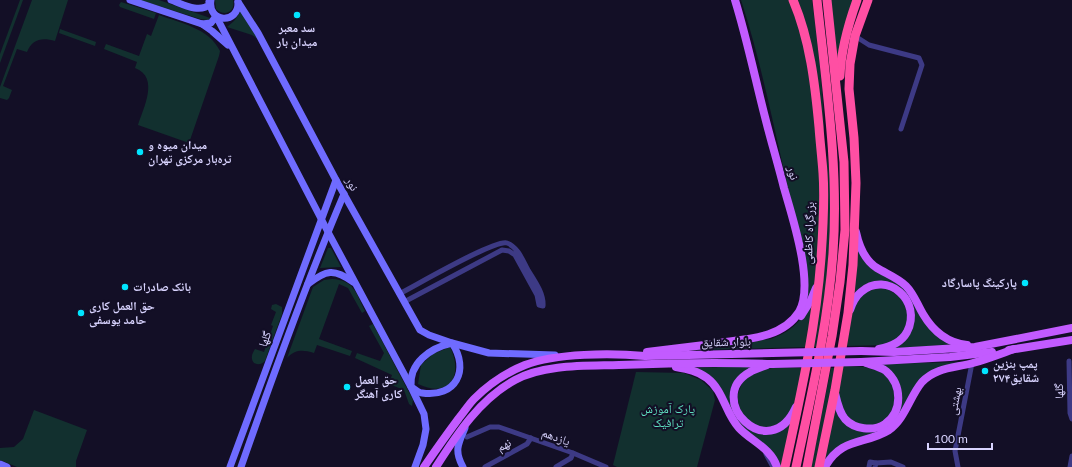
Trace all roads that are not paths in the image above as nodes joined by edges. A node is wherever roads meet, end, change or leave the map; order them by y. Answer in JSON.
{"nodes":[{"id":1,"x":130,"y":0,"type":"edge"},
{"id":2,"x":171,"y":0,"type":"edge"},
{"id":3,"x":735,"y":0,"type":"edge"},
{"id":4,"x":793,"y":0,"type":"edge"},
{"id":5,"x":817,"y":0,"type":"edge"},
{"id":6,"x":827,"y":0,"type":"edge"},
{"id":7,"x":859,"y":0,"type":"edge"},
{"id":8,"x":868,"y":0,"type":"edge"},
{"id":9,"x":209,"y":1,"type":"edge"},
{"id":10,"x":238,"y":1,"type":"edge"},
{"id":11,"x":216,"y":16,"type":"junction"},
{"id":12,"x":202,"y":24,"type":"junction"},
{"id":13,"x":855,"y":36,"type":"junction"},
{"id":14,"x":232,"y":48,"type":"junction"},
{"id":15,"x":830,"y":113,"type":"junction"},
{"id":16,"x":840,"y":116,"type":"junction"},
{"id":17,"x":901,"y":129,"type":"dead end"},
{"id":18,"x":844,"y":162,"type":"junction"},
{"id":19,"x":823,"y":173,"type":"junction"},
{"id":20,"x":336,"y":180,"type":"junction"},
{"id":21,"x":344,"y":194,"type":"junction"},
{"id":22,"x":855,"y":201,"type":"junction"},
{"id":23,"x":321,"y":220,"type":"junction"},
{"id":24,"x":855,"y":221,"type":"junction"},
{"id":25,"x":328,"y":232,"type":"junction"},
{"id":26,"x":308,"y":284,"type":"junction"},
{"id":27,"x":355,"y":284,"type":"junction"},
{"id":28,"x":818,"y":284,"type":"junction"},
{"id":29,"x":399,"y":294,"type":"junction"},
{"id":30,"x":404,"y":302,"type":"junction"},
{"id":31,"x":848,"y":313,"type":"junction"},
{"id":32,"x":1072,"y":328,"type":"edge"},
{"id":33,"x":1072,"y":340,"type":"edge"},
{"id":34,"x":452,"y":343,"type":"junction"},
{"id":35,"x":717,"y":343,"type":"junction"},
{"id":36,"x":975,"y":347,"type":"junction"},
{"id":37,"x":1014,"y":349,"type":"junction"},
{"id":38,"x":861,"y":351,"type":"junction"},
{"id":39,"x":631,"y":355,"type":"junction"},
{"id":40,"x":572,"y":356,"type":"junction"},
{"id":41,"x":1069,"y":361,"type":"dead end"},
{"id":42,"x":861,"y":362,"type":"junction"},
{"id":43,"x":972,"y":363,"type":"junction"},
{"id":44,"x":655,"y":364,"type":"junction"},
{"id":45,"x":772,"y":364,"type":"junction"},
{"id":46,"x":264,"y":376,"type":"junction"},
{"id":47,"x":273,"y":379,"type":"junction"},
{"id":48,"x":412,"y":390,"type":"junction"},
{"id":49,"x":835,"y":390,"type":"junction"},
{"id":50,"x":800,"y":399,"type":"junction"},
{"id":51,"x":249,"y":417,"type":"junction"},
{"id":52,"x":258,"y":420,"type":"junction"},
{"id":53,"x":469,"y":420,"type":"junction"},
{"id":54,"x":1072,"y":420,"type":"edge"},
{"id":55,"x":467,"y":437,"type":"dead end"},
{"id":56,"x":531,"y":438,"type":"junction"},
{"id":57,"x":760,"y":445,"type":"junction"},
{"id":58,"x":236,"y":451,"type":"junction"},
{"id":59,"x":573,"y":453,"type":"junction"},
{"id":60,"x":246,"y":454,"type":"junction"},
{"id":61,"x":1072,"y":456,"type":"edge"},
{"id":62,"x":0,"y":464,"type":"edge"},
{"id":63,"x":875,"y":465,"type":"edge"},
{"id":64,"x":7,"y":467,"type":"edge"},
{"id":65,"x":230,"y":467,"type":"edge"},
{"id":66,"x":241,"y":467,"type":"edge"},
{"id":67,"x":415,"y":467,"type":"edge"},
{"id":68,"x":424,"y":467,"type":"edge"},
{"id":69,"x":436,"y":467,"type":"edge"},
{"id":70,"x":463,"y":467,"type":"edge"},
{"id":71,"x":485,"y":467,"type":"edge"},
{"id":72,"x":556,"y":467,"type":"edge"},
{"id":73,"x":606,"y":467,"type":"edge"},
{"id":74,"x":773,"y":467,"type":"edge"},
{"id":75,"x":777,"y":467,"type":"edge"},
{"id":76,"x":785,"y":467,"type":"edge"},
{"id":77,"x":796,"y":467,"type":"edge"},
{"id":78,"x":807,"y":467,"type":"edge"},
{"id":79,"x":819,"y":467,"type":"edge"},
{"id":80,"x":825,"y":467,"type":"edge"},
{"id":81,"x":869,"y":467,"type":"edge"},
{"id":82,"x":903,"y":467,"type":"edge"},
{"id":83,"x":958,"y":467,"type":"edge"},
{"id":84,"x":1070,"y":467,"type":"edge"}],
"edges":[{"from":1,"to":12,"type":"main road"},
{"from":2,"to":9,"type":"main road"},
{"from":3,"to":35,"type":"main road","name":"نور"},
{"from":4,"to":19,"type":"highway","name":"بزرگراه کاظمی"},
{"from":5,"to":15,"type":"highway","name":"بزرگراه کاظمی"},
{"from":6,"to":16,"type":"highway"},
{"from":7,"to":16,"type":"highway"},
{"from":8,"to":13,"type":"highway"},
{"from":9,"to":11,"type":"main road"},
{"from":10,"to":11,"type":"main road"},
{"from":10,"to":20,"type":"main road","name":"نور"},
{"from":11,"to":12,"type":"main road"},
{"from":11,"to":14,"type":"main road"},
{"from":12,"to":14,"type":"main road"},
{"from":13,"to":17,"type":"street"},
{"from":13,"to":22,"type":"highway"},
{"from":14,"to":23,"type":"main road"},
{"from":15,"to":19,"type":"highway"},
{"from":15,"to":77,"type":"highway","name":"بزرگراه کاظمی"},
{"from":16,"to":18,"type":"highway"},
{"from":18,"to":22,"type":"highway"},
{"from":18,"to":78,"type":"highway"},
{"from":19,"to":28,"type":"highway","name":"بزرگراه کاظمی"},
{"from":20,"to":21,"type":"main road","name":"نور"},
{"from":20,"to":23,"type":"main road","name":"گلها"},
{"from":21,"to":25,"type":"main road","name":"گلها"},
{"from":21,"to":29,"type":"main road","name":"نور"},
{"from":22,"to":24,"type":"highway"},
{"from":23,"to":25,"type":"main road"},
{"from":23,"to":46,"type":"main road","name":"گلها"},
{"from":24,"to":31,"type":"highway"},
{"from":24,"to":36,"type":"main road"},
{"from":25,"to":26,"type":"main road","name":"گلها"},
{"from":25,"to":27,"type":"main road"},
{"from":26,"to":27,"type":"main road"},
{"from":26,"to":47,"type":"main road","name":"گلها"},
{"from":27,"to":48,"type":"main road"},
{"from":28,"to":35,"type":"main road"},
{"from":28,"to":50,"type":"highway","name":"بزرگراه کاظمی"},
{"from":29,"to":30,"type":"main road","name":"نور"},
{"from":29,"to":30,"type":"street"},
{"from":30,"to":34,"type":"main road","name":"نور"},
{"from":31,"to":38,"type":"main road"},
{"from":31,"to":49,"type":"highway"},
{"from":32,"to":36,"type":"main road","name":"بلوار شقایق"},
{"from":33,"to":37,"type":"main road","name":"بلوار شقایق"},
{"from":34,"to":40,"type":"main road","name":"نور"},
{"from":34,"to":48,"type":"main road"},
{"from":34,"to":48,"type":"main road"},
{"from":35,"to":39,"type":"main road"},
{"from":36,"to":38,"type":"main road","name":"بلوار شقایق"},
{"from":37,"to":42,"type":"main road","name":"بلوار شقایق"},
{"from":37,"to":43,"type":"main road"},
{"from":38,"to":39,"type":"main road","name":"بلوار شقایق","bridge":true},
{"from":39,"to":40,"type":"main road","name":"بلوار شقایق"},
{"from":40,"to":68,"type":"main road","name":"بلوار شقایق"},
{"from":41,"to":54,"type":"street","name":"گلها"},
{"from":42,"to":45,"type":"main road","name":"بلوار شقایق","bridge":true},
{"from":42,"to":49,"type":"main road"},
{"from":43,"to":80,"type":"main road"},
{"from":43,"to":83,"type":"street","name":"بهشتی"},
{"from":44,"to":45,"type":"main road","name":"بلوار شقایق"},
{"from":44,"to":53,"type":"main road","name":"بلوار شقایق"},
{"from":44,"to":57,"type":"main road"},
{"from":45,"to":50,"type":"main road"},
{"from":46,"to":47,"type":"main road"},
{"from":46,"to":51,"type":"main road","name":"گلها"},
{"from":47,"to":52,"type":"main road","name":"گلها"},
{"from":48,"to":67,"type":"main road"},
{"from":49,"to":79,"type":"highway"},
{"from":50,"to":76,"type":"highway","name":"بزرگراه کاظمی"},
{"from":51,"to":52,"type":"main road"},
{"from":51,"to":58,"type":"main road","name":"گلها"},
{"from":52,"to":60,"type":"main road","name":"گلها"},
{"from":53,"to":69,"type":"main road","name":"بلوار شقایق"},
{"from":53,"to":70,"type":"main road"},
{"from":55,"to":56,"type":"street","name":"یازدهم"},
{"from":56,"to":59,"type":"street","name":"یازدهم"},
{"from":56,"to":71,"type":"street","name":"نهم"},
{"from":57,"to":74,"type":"street"},
{"from":57,"to":75,"type":"main road"},
{"from":58,"to":60,"type":"main road"},
{"from":58,"to":65,"type":"main road","name":"گلها"},
{"from":59,"to":72,"type":"street"},
{"from":59,"to":73,"type":"street","name":"یازدهم"},
{"from":60,"to":66,"type":"main road","name":"گلها"},
{"from":61,"to":84,"type":"street"},
{"from":62,"to":64,"type":"main road"},
{"from":63,"to":81,"type":"street"},
{"from":63,"to":82,"type":"street"}]}
